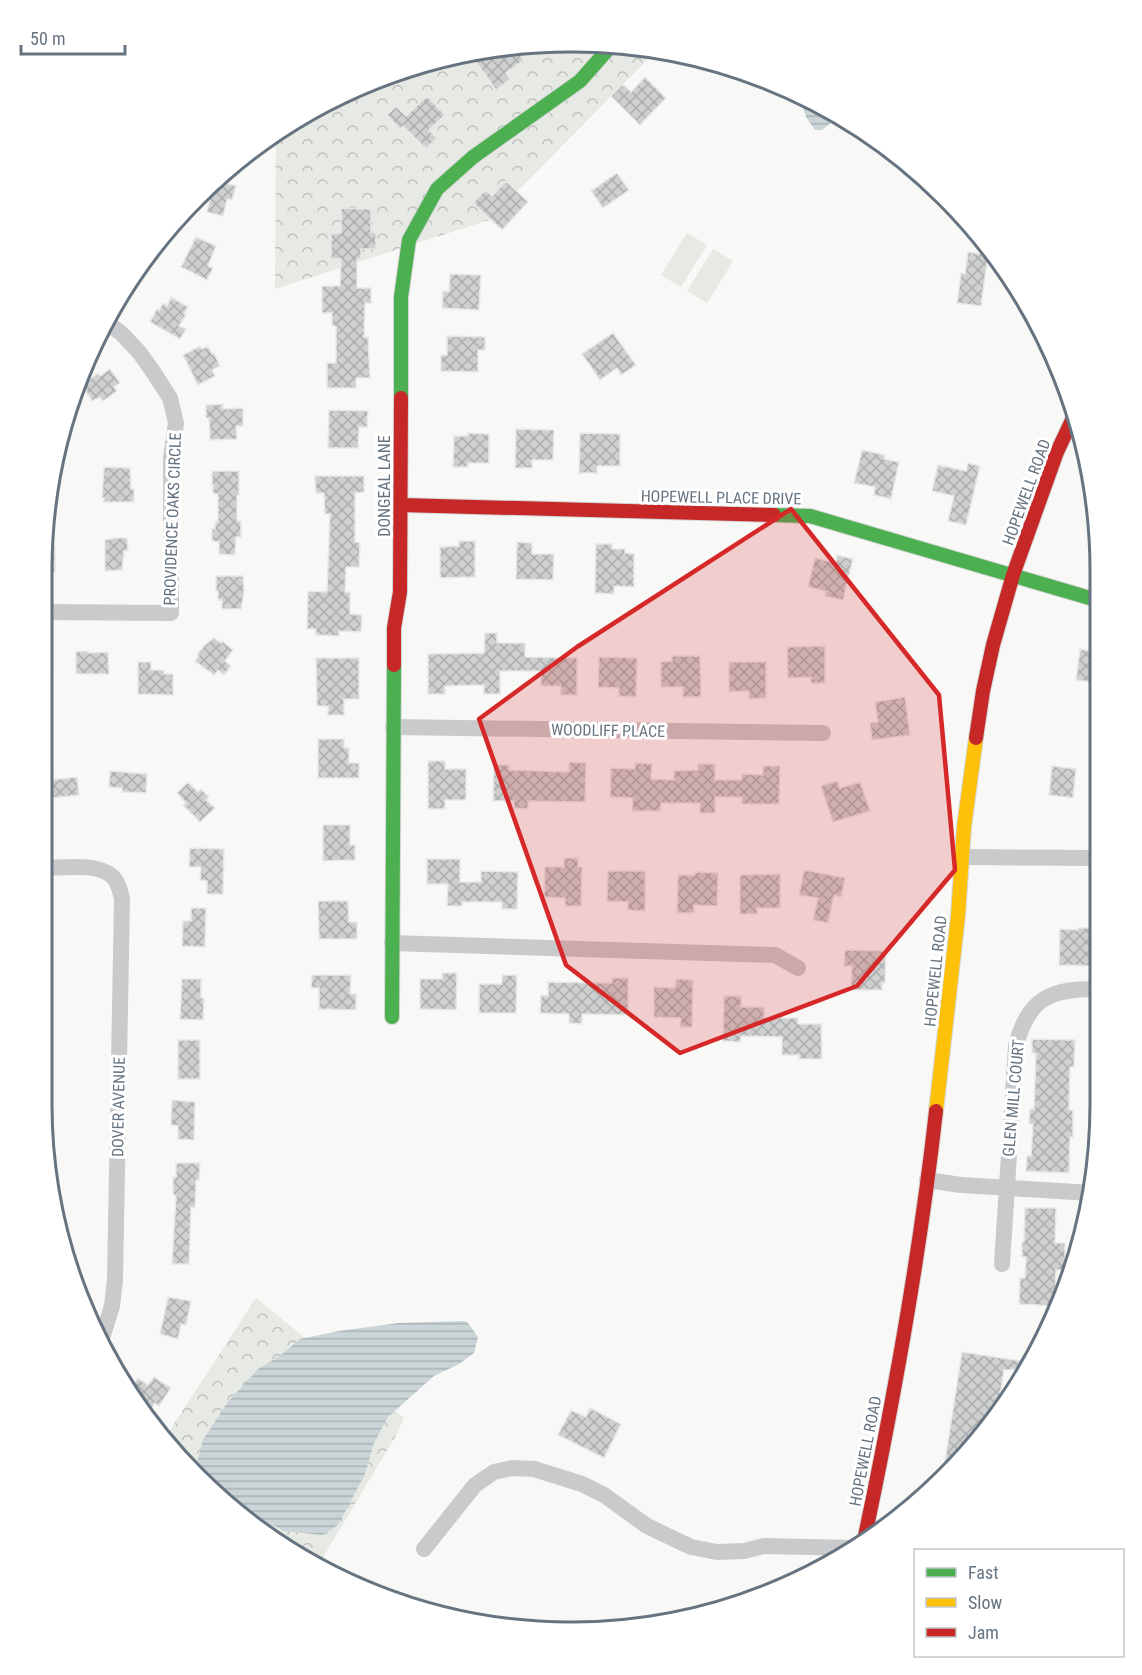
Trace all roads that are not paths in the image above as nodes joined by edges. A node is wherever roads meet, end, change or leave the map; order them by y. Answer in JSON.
{"nodes":[{"id":1,"x":604,"y":54,"type":"edge"},
{"id":2,"x":114,"y":328,"type":"edge"},
{"id":3,"x":1069,"y":427,"type":"edge"},
{"id":4,"x":400,"y":505,"type":"junction"},
{"id":5,"x":1013,"y":575,"type":"junction"},
{"id":6,"x":1090,"y":598,"type":"edge"},
{"id":7,"x":52,"y":612,"type":"edge"},
{"id":8,"x":393,"y":727,"type":"junction"},
{"id":9,"x":823,"y":733,"type":"dead end"},
{"id":10,"x":962,"y":857,"type":"junction"},
{"id":11,"x":1090,"y":858,"type":"edge"},
{"id":12,"x":52,"y":868,"type":"edge"},
{"id":13,"x":392,"y":944,"type":"junction"},
{"id":14,"x":798,"y":968,"type":"dead end"},
{"id":15,"x":1090,"y":989,"type":"edge"},
{"id":16,"x":392,"y":1017,"type":"dead end"},
{"id":17,"x":927,"y":1180,"type":"junction"},
{"id":18,"x":1006,"y":1188,"type":"junction"},
{"id":19,"x":1082,"y":1192,"type":"edge"},
{"id":20,"x":1002,"y":1264,"type":"dead end"},
{"id":21,"x":105,"y":1330,"type":"edge"},
{"id":22,"x":866,"y":1530,"type":"edge"},
{"id":23,"x":839,"y":1548,"type":"edge"},
{"id":24,"x":424,"y":1549,"type":"dead end"}],
"edges":[{"from":1,"to":4,"type":"street","name":"DONGEAL LANE"},
{"from":2,"to":7,"type":"street","name":"PROVIDENCE OAKS CIRCLE"},
{"from":3,"to":5,"type":"street","name":"HOPEWELL ROAD"},
{"from":4,"to":5,"type":"street","name":"HOPEWELL PLACE DRIVE"},
{"from":4,"to":8,"type":"street","name":"DONGEAL LANE"},
{"from":5,"to":6,"type":"street","name":"HOPEWELL PLACE DRIVE"},
{"from":5,"to":10,"type":"street","name":"HOPEWELL ROAD"},
{"from":8,"to":9,"type":"street","name":"WOODLIFF PLACE"},
{"from":8,"to":13,"type":"street","name":"DONGEAL LANE"},
{"from":10,"to":11,"type":"street"},
{"from":10,"to":17,"type":"street","name":"HOPEWELL ROAD"},
{"from":12,"to":21,"type":"street","name":"DOVER AVENUE"},
{"from":13,"to":14,"type":"street"},
{"from":13,"to":16,"type":"street","name":"DONGEAL LANE"},
{"from":15,"to":18,"type":"street","name":"GLEN MILL COURT"},
{"from":17,"to":18,"type":"street"},
{"from":17,"to":22,"type":"street","name":"HOPEWELL ROAD"},
{"from":18,"to":19,"type":"street"},
{"from":18,"to":20,"type":"street","name":"GLEN MILL COURT"},
{"from":23,"to":24,"type":"street"}]}
